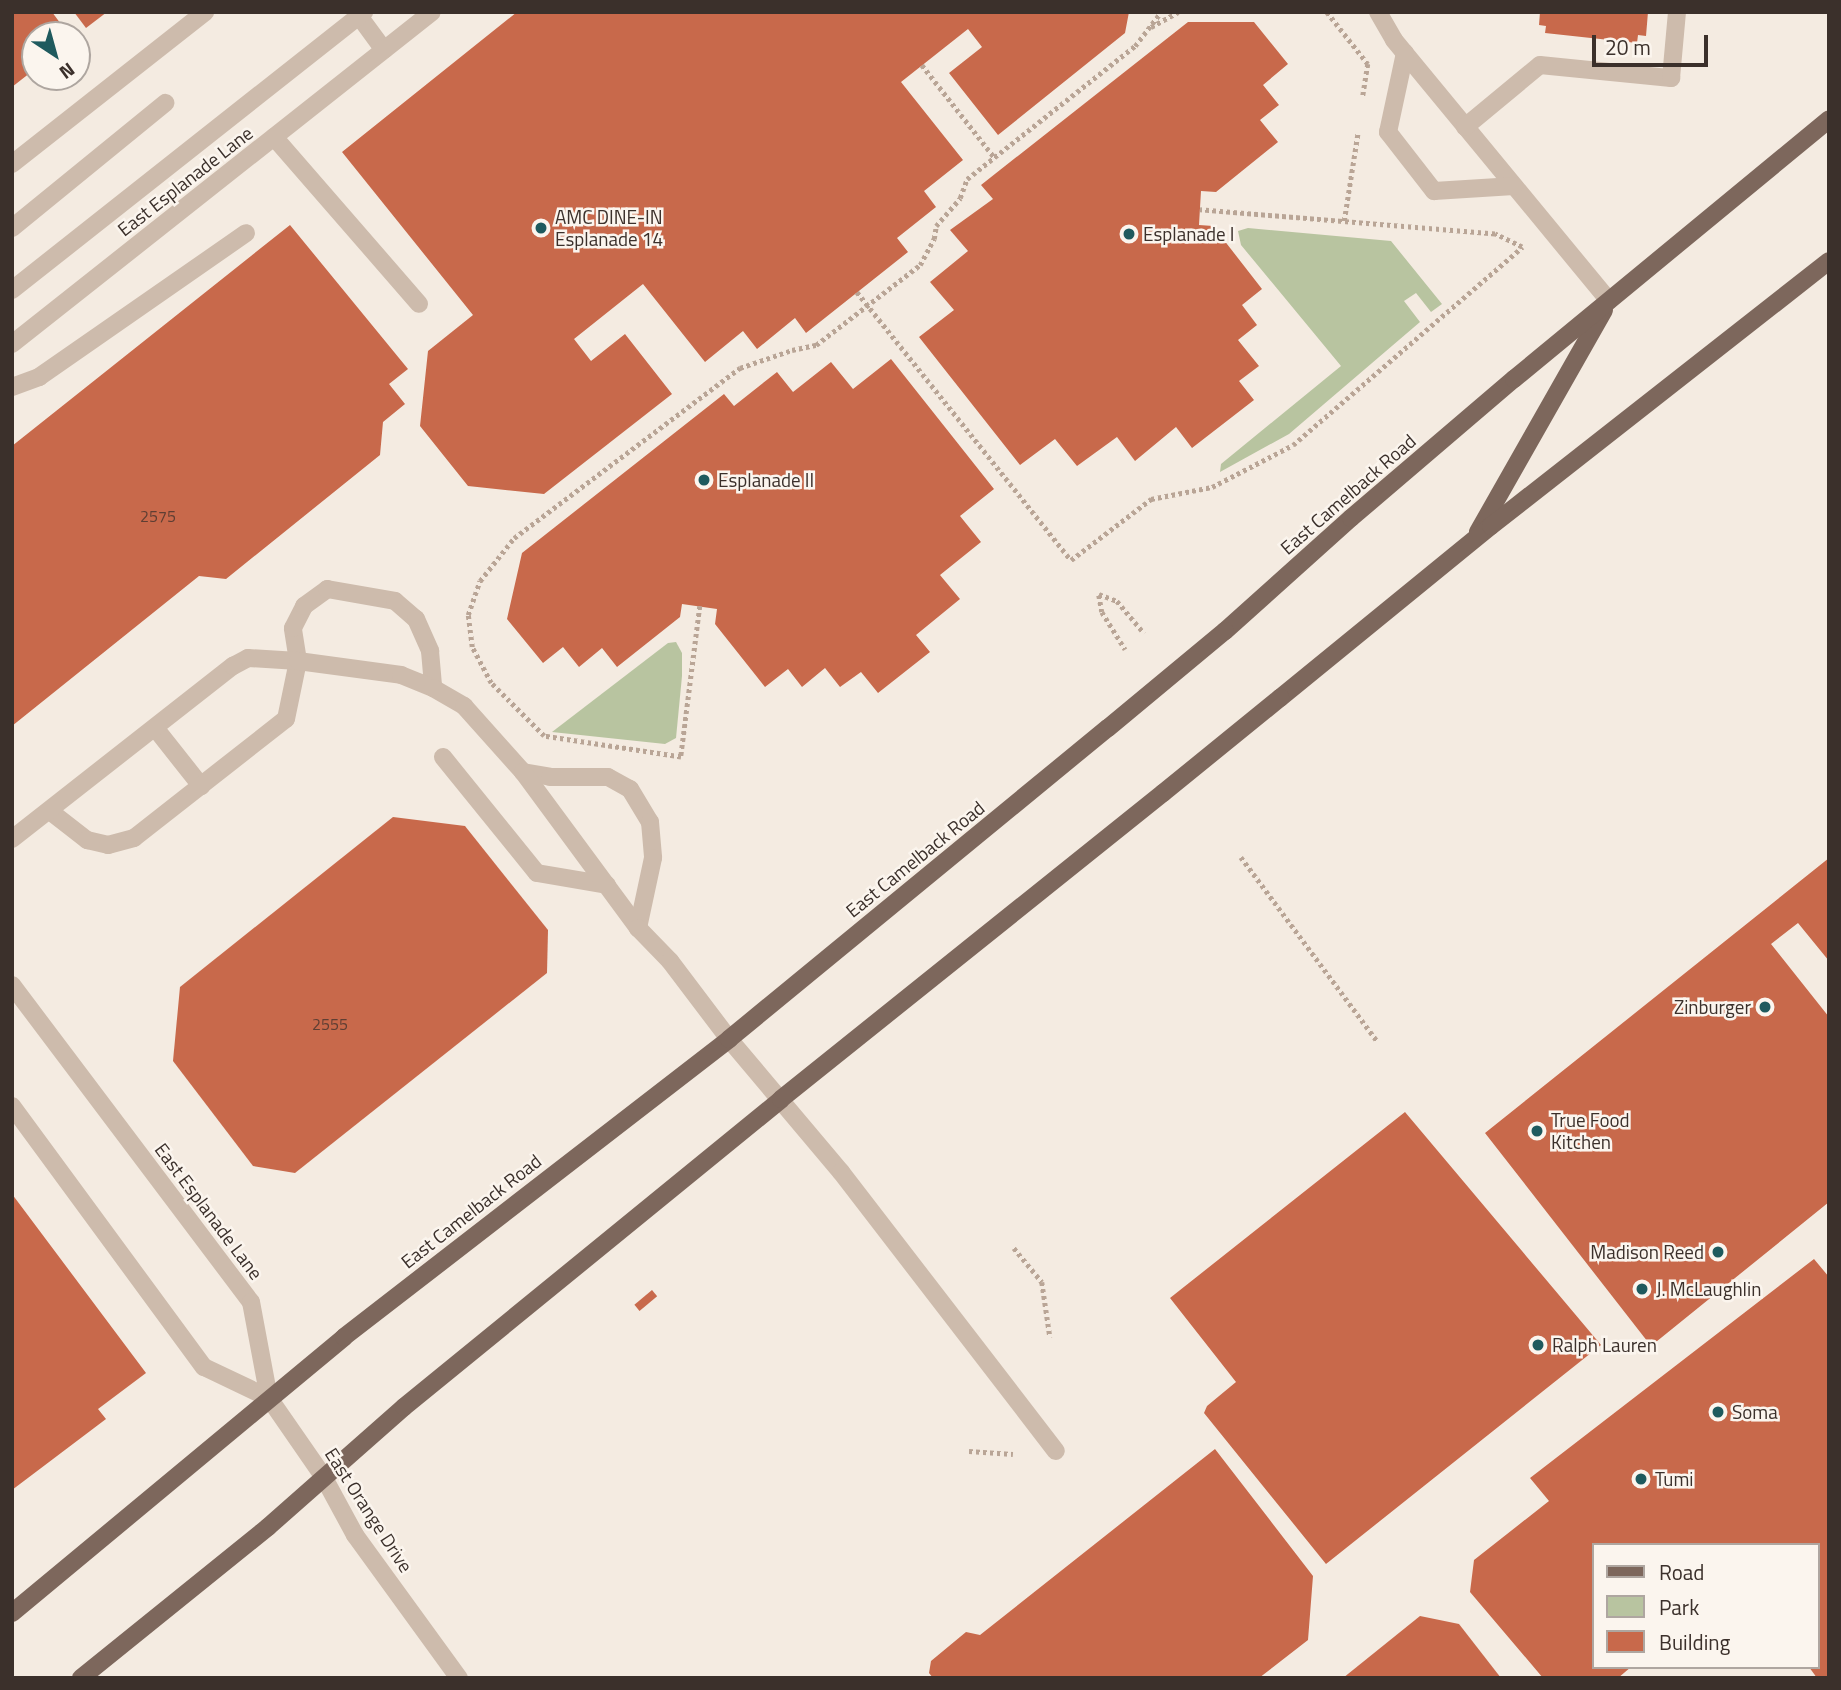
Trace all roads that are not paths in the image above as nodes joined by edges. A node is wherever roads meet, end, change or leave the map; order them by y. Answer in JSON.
{"nodes":[{"id":1,"x":205,"y":12,"type":"edge"},
{"id":2,"x":432,"y":12,"type":"edge"},
{"id":3,"x":1378,"y":12,"type":"edge"},
{"id":4,"x":1677,"y":12,"type":"edge"},
{"id":5,"x":362,"y":14,"type":"edge"},
{"id":6,"x":384,"y":50,"type":"junction"},
{"id":7,"x":1405,"y":53,"type":"junction"},
{"id":8,"x":165,"y":103,"type":"dead end"},
{"id":9,"x":1829,"y":119,"type":"edge"},
{"id":10,"x":1465,"y":127,"type":"junction"},
{"id":11,"x":274,"y":137,"type":"junction"},
{"id":12,"x":12,"y":164,"type":"edge"},
{"id":13,"x":1514,"y":186,"type":"junction"},
{"id":14,"x":12,"y":228,"type":"edge"},
{"id":15,"x":246,"y":233,"type":"dead end"},
{"id":16,"x":1829,"y":261,"type":"edge"},
{"id":17,"x":12,"y":290,"type":"edge"},
{"id":18,"x":1609,"y":301,"type":"junction"},
{"id":19,"x":419,"y":304,"type":"dead end"},
{"id":20,"x":12,"y":344,"type":"edge"},
{"id":21,"x":12,"y":387,"type":"edge"},
{"id":22,"x":1473,"y":541,"type":"junction"},
{"id":23,"x":298,"y":661,"type":"junction"},
{"id":24,"x":433,"y":688,"type":"junction"},
{"id":25,"x":156,"y":729,"type":"junction"},
{"id":26,"x":443,"y":757,"type":"dead end"},
{"id":27,"x":523,"y":772,"type":"junction"},
{"id":28,"x":201,"y":786,"type":"junction"},
{"id":29,"x":51,"y":811,"type":"junction"},
{"id":30,"x":12,"y":839,"type":"edge"},
{"id":31,"x":607,"y":885,"type":"junction"},
{"id":32,"x":638,"y":928,"type":"junction"},
{"id":33,"x":12,"y":985,"type":"edge"},
{"id":34,"x":729,"y":1039,"type":"junction"},
{"id":35,"x":781,"y":1099,"type":"junction"},
{"id":36,"x":12,"y":1106,"type":"edge"},
{"id":37,"x":270,"y":1398,"type":"junction"},
{"id":38,"x":1056,"y":1451,"type":"dead end"},
{"id":39,"x":323,"y":1476,"type":"junction"},
{"id":40,"x":12,"y":1613,"type":"edge"},
{"id":41,"x":81,"y":1678,"type":"edge"},
{"id":42,"x":459,"y":1678,"type":"edge"}],
"edges":[{"from":1,"to":12,"type":"street"},
{"from":2,"to":6,"type":"street","name":"East Esplanade Lane"},
{"from":3,"to":7,"type":"street"},
{"from":4,"to":10,"type":"street"},
{"from":5,"to":6,"type":"street","name":"East Esplanade Lane"},
{"from":5,"to":17,"type":"street","name":"East Esplanade Lane"},
{"from":6,"to":11,"type":"street","name":"East Esplanade Lane"},
{"from":7,"to":10,"type":"street"},
{"from":7,"to":13,"type":"street"},
{"from":8,"to":14,"type":"street"},
{"from":9,"to":18,"type":"main road","name":"East Camelback Road"},
{"from":10,"to":13,"type":"street"},
{"from":11,"to":19,"type":"street"},
{"from":11,"to":20,"type":"street","name":"East Esplanade Lane"},
{"from":13,"to":18,"type":"street"},
{"from":15,"to":21,"type":"street"},
{"from":16,"to":22,"type":"main road"},
{"from":18,"to":22,"type":"main road"},
{"from":18,"to":34,"type":"main road","name":"East Camelback Road","bridge":true},
{"from":22,"to":35,"type":"main road","bridge":true},
{"from":23,"to":24,"type":"street"},
{"from":23,"to":24,"type":"street"},
{"from":23,"to":25,"type":"street"},
{"from":23,"to":28,"type":"street"},
{"from":24,"to":27,"type":"street"},
{"from":25,"to":28,"type":"street"},
{"from":25,"to":29,"type":"street"},
{"from":26,"to":31,"type":"street"},
{"from":27,"to":31,"type":"street"},
{"from":27,"to":32,"type":"street"},
{"from":28,"to":29,"type":"street"},
{"from":29,"to":30,"type":"street"},
{"from":31,"to":32,"type":"street"},
{"from":32,"to":34,"type":"street"},
{"from":33,"to":37,"type":"street","name":"East Esplanade Lane"},
{"from":34,"to":35,"type":"street"},
{"from":34,"to":37,"type":"main road","name":"East Camelback Road"},
{"from":35,"to":38,"type":"street"},
{"from":35,"to":39,"type":"main road"},
{"from":36,"to":37,"type":"street"},
{"from":37,"to":39,"type":"street","name":"East Orange Drive"},
{"from":37,"to":40,"type":"main road","name":"East Camelback Road"},
{"from":39,"to":41,"type":"main road"},
{"from":39,"to":42,"type":"street","name":"East Orange Drive"}]}
